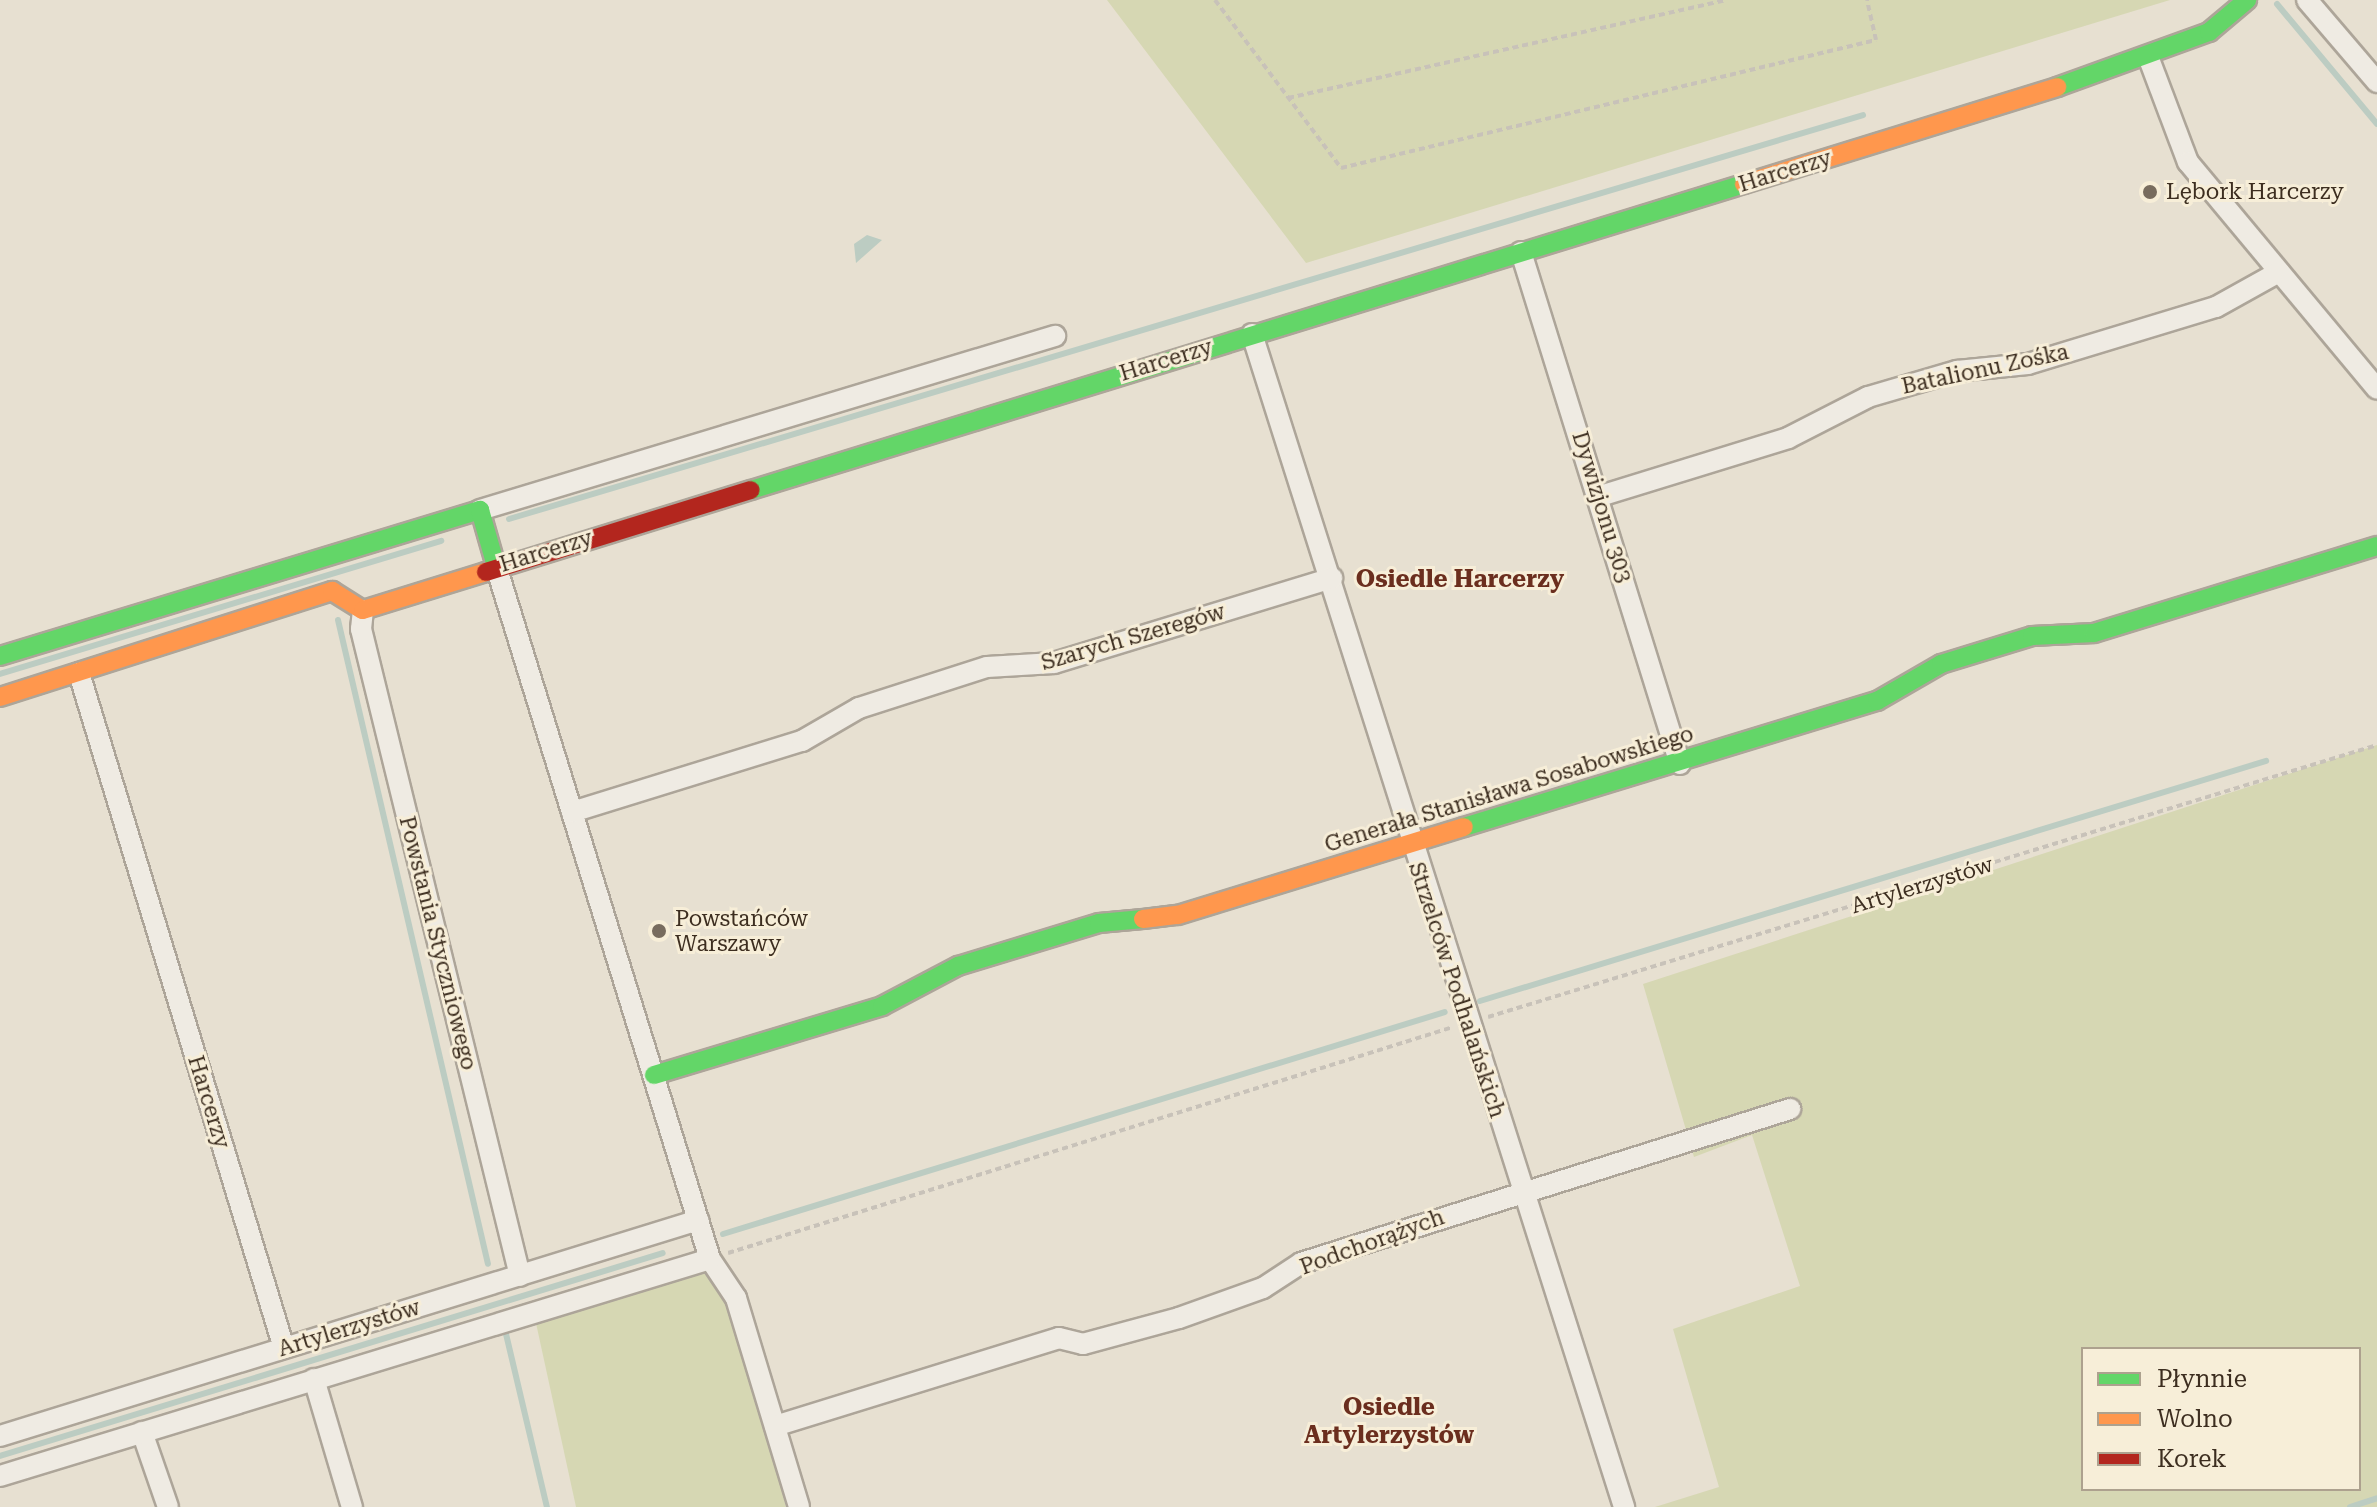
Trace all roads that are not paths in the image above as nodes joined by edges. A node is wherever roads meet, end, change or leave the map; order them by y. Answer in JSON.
{"nodes":[{"id":1,"x":2247,"y":0,"type":"edge"},
{"id":2,"x":2307,"y":0,"type":"edge"},
{"id":3,"x":2149,"y":59,"type":"junction"},
{"id":4,"x":2377,"y":82,"type":"edge"},
{"id":5,"x":1521,"y":252,"type":"junction"},
{"id":6,"x":2279,"y":272,"type":"junction"},
{"id":7,"x":1252,"y":334,"type":"junction"},
{"id":8,"x":1055,"y":336,"type":"dead end"},
{"id":9,"x":2377,"y":389,"type":"edge"},
{"id":10,"x":1600,"y":496,"type":"junction"},
{"id":11,"x":480,"y":510,"type":"junction"},
{"id":12,"x":2377,"y":546,"type":"edge"},
{"id":13,"x":496,"y":566,"type":"junction"},
{"id":14,"x":1332,"y":578,"type":"junction"},
{"id":15,"x":363,"y":610,"type":"junction"},
{"id":16,"x":0,"y":656,"type":"edge"},
{"id":17,"x":79,"y":673,"type":"junction"},
{"id":18,"x":0,"y":697,"type":"edge"},
{"id":19,"x":1680,"y":764,"type":"junction"},
{"id":20,"x":572,"y":812,"type":"junction"},
{"id":21,"x":1409,"y":844,"type":"junction"},
{"id":22,"x":654,"y":1075,"type":"junction"},
{"id":23,"x":1790,"y":1109,"type":"dead end"},
{"id":24,"x":1523,"y":1190,"type":"junction"},
{"id":25,"x":698,"y":1220,"type":"junction"},
{"id":26,"x":710,"y":1259,"type":"junction"},
{"id":27,"x":520,"y":1276,"type":"junction"},
{"id":28,"x":284,"y":1348,"type":"junction"},
{"id":29,"x":314,"y":1379,"type":"junction"},
{"id":30,"x":775,"y":1426,"type":"junction"},
{"id":31,"x":142,"y":1432,"type":"junction"},
{"id":32,"x":0,"y":1436,"type":"edge"},
{"id":33,"x":0,"y":1476,"type":"edge"},
{"id":34,"x":168,"y":1507,"type":"edge"},
{"id":35,"x":352,"y":1507,"type":"edge"},
{"id":36,"x":799,"y":1507,"type":"edge"},
{"id":37,"x":1624,"y":1507,"type":"edge"}],
"edges":[{"from":1,"to":3,"type":"street","name":"Harcerzy"},
{"from":2,"to":4,"type":"street"},
{"from":3,"to":5,"type":"street","name":"Harcerzy"},
{"from":3,"to":6,"type":"street"},
{"from":5,"to":7,"type":"street","name":"Harcerzy"},
{"from":5,"to":10,"type":"street","name":"Dywizjonu 303"},
{"from":6,"to":9,"type":"street"},
{"from":6,"to":10,"type":"street","name":"Batalionu Zośka"},
{"from":7,"to":13,"type":"street","name":"Harcerzy"},
{"from":7,"to":14,"type":"street","name":"Strzelców Podhalańskich"},
{"from":8,"to":11,"type":"street"},
{"from":10,"to":19,"type":"street","name":"Dywizjonu 303"},
{"from":11,"to":13,"type":"street"},
{"from":11,"to":16,"type":"street"},
{"from":12,"to":19,"type":"street","name":"Generała Stanisława Sosabowskiego"},
{"from":13,"to":15,"type":"street","name":"Harcerzy"},
{"from":13,"to":20,"type":"street"},
{"from":14,"to":20,"type":"street","name":"Szarych Szeregów"},
{"from":14,"to":21,"type":"street","name":"Strzelców Podhalańskich"},
{"from":15,"to":17,"type":"street"},
{"from":15,"to":27,"type":"street","name":"Powstania Styczniowego"},
{"from":17,"to":18,"type":"street"},
{"from":17,"to":28,"type":"street","name":"Harcerzy"},
{"from":19,"to":21,"type":"street","name":"Generała Stanisława Sosabowskiego"},
{"from":20,"to":22,"type":"street"},
{"from":21,"to":22,"type":"street","name":"Generała Stanisława Sosabowskiego"},
{"from":21,"to":24,"type":"street","name":"Strzelców Podhalańskich"},
{"from":22,"to":25,"type":"street"},
{"from":23,"to":24,"type":"street","name":"Podchorążych"},
{"from":24,"to":30,"type":"street","name":"Podchorążych"},
{"from":24,"to":37,"type":"street","name":"Strzelców Podhalańskich"},
{"from":25,"to":26,"type":"street"},
{"from":25,"to":27,"type":"street","name":"Artylerzystów"},
{"from":26,"to":29,"type":"street","name":"Artylerzystów"},
{"from":26,"to":30,"type":"street"},
{"from":27,"to":28,"type":"street","name":"Artylerzystów"},
{"from":28,"to":32,"type":"street","name":"Artylerzystów"},
{"from":29,"to":31,"type":"street","name":"Artylerzystów"},
{"from":29,"to":35,"type":"street","name":"Artylerzystów"},
{"from":30,"to":36,"type":"street"},
{"from":31,"to":33,"type":"street","name":"Artylerzystów"},
{"from":31,"to":34,"type":"street"}]}
